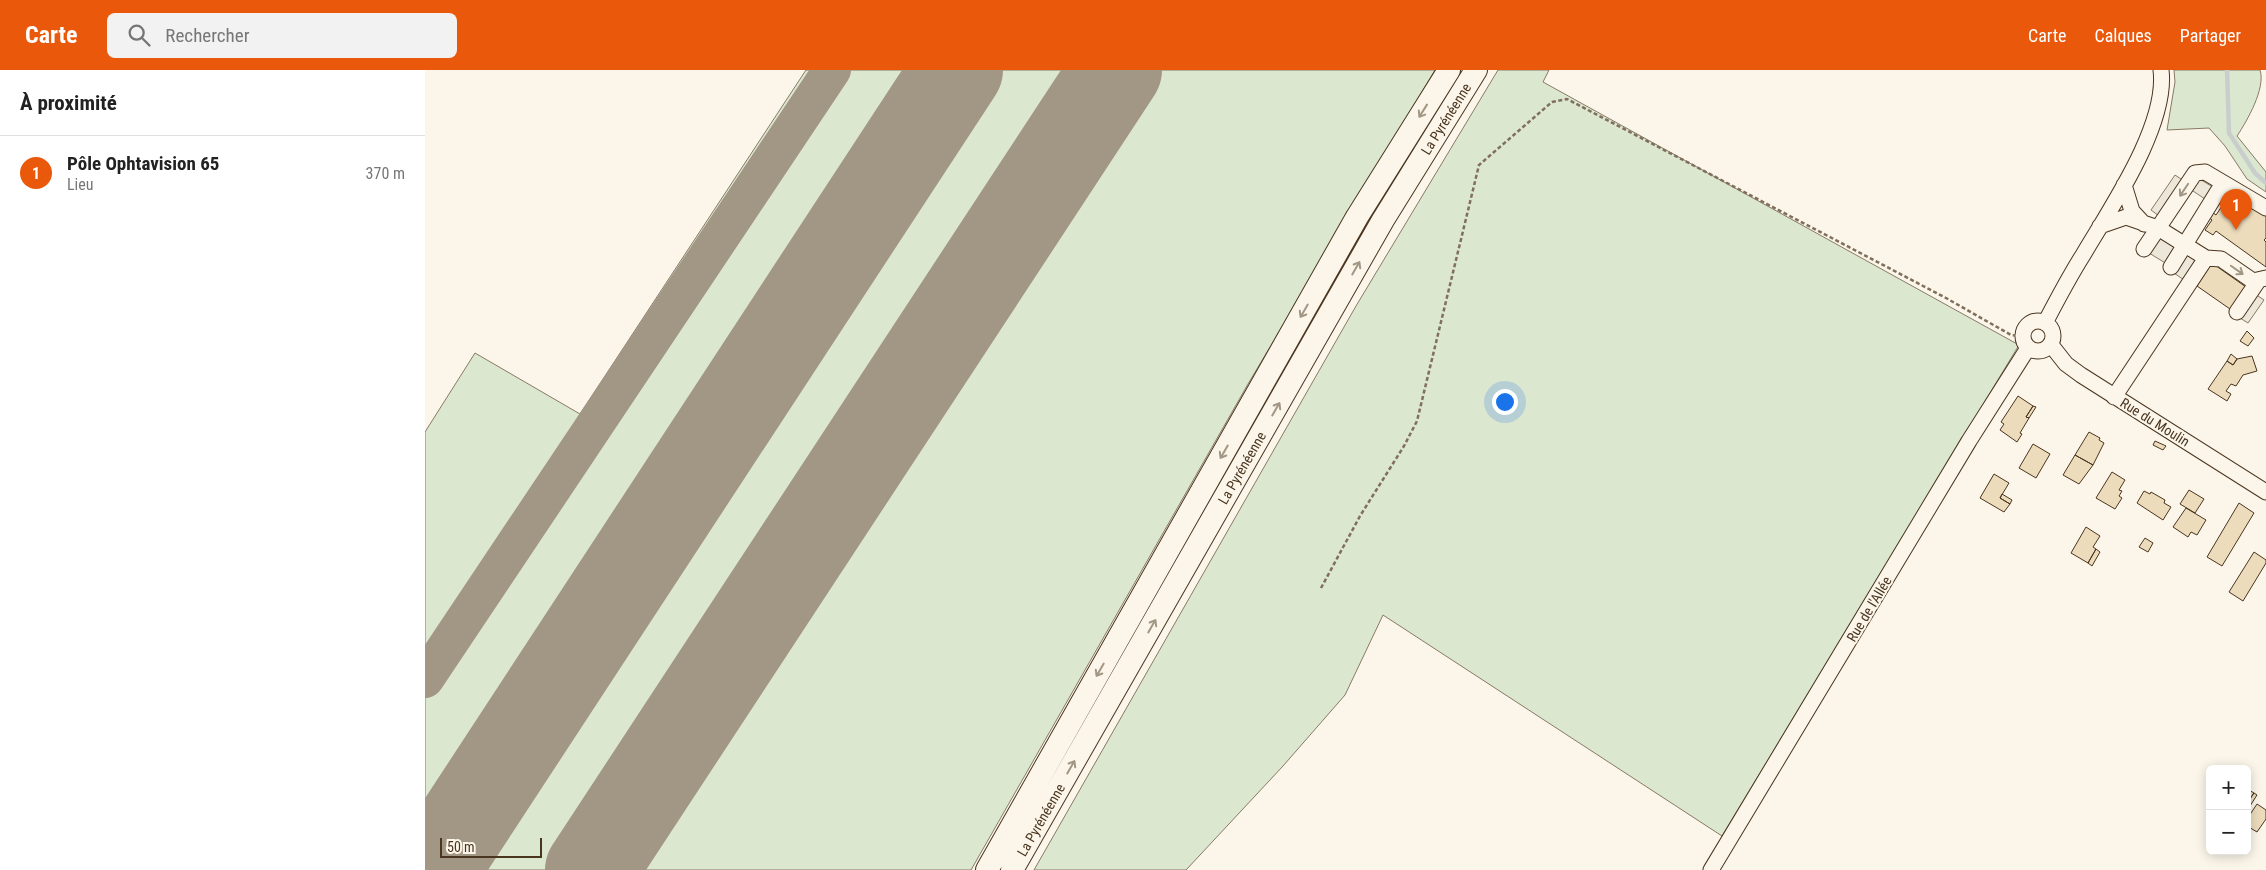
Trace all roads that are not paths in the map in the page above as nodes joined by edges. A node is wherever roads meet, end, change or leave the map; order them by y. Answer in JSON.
{"nodes":[{"id":1,"x":1449,"y":70,"type":"edge"},
{"id":2,"x":1476,"y":70,"type":"edge"},
{"id":3,"x":2161,"y":70,"type":"edge"},
{"id":4,"x":2223,"y":183,"type":"junction"},
{"id":5,"x":2124,"y":185,"type":"junction"},
{"id":6,"x":2266,"y":208,"type":"edge"},
{"id":7,"x":2100,"y":226,"type":"junction"},
{"id":8,"x":2152,"y":226,"type":"junction"},
{"id":9,"x":2184,"y":244,"type":"junction"},
{"id":10,"x":2144,"y":249,"type":"dead end"},
{"id":11,"x":2207,"y":258,"type":"junction"},
{"id":12,"x":2171,"y":267,"type":"dead end"},
{"id":13,"x":2262,"y":280,"type":"edge"},
{"id":14,"x":2237,"y":312,"type":"dead end"},
{"id":15,"x":2045,"y":323,"type":"junction"},
{"id":16,"x":2025,"y":342,"type":"junction"},
{"id":17,"x":2051,"y":345,"type":"junction"},
{"id":18,"x":2115,"y":397,"type":"junction"},
{"id":19,"x":2266,"y":492,"type":"edge"},
{"id":20,"x":987,"y":870,"type":"edge"},
{"id":21,"x":1012,"y":870,"type":"edge"},
{"id":22,"x":1711,"y":870,"type":"edge"}],
"edges":[{"from":1,"to":20,"type":"highway","name":"La Pyrénéenne","one_way":true},
{"from":21,"to":2,"type":"highway","name":"La Pyrénéenne","one_way":true},
{"from":3,"to":5,"type":"street"},
{"from":4,"to":6,"type":"street"},
{"from":4,"to":8,"type":"street","one_way":true},
{"from":4,"to":9,"type":"street"},
{"from":5,"to":7,"type":"street"},
{"from":5,"to":8,"type":"street"},
{"from":7,"to":8,"type":"street"},
{"from":7,"to":15,"type":"street"},
{"from":8,"to":9,"type":"street"},
{"from":8,"to":10,"type":"street"},
{"from":9,"to":11,"type":"street"},
{"from":9,"to":12,"type":"street"},
{"from":11,"to":13,"type":"street","one_way":true},
{"from":11,"to":18,"type":"street"},
{"from":13,"to":14,"type":"street"},
{"from":15,"to":16,"type":"street"},
{"from":15,"to":17,"type":"street"},
{"from":16,"to":17,"type":"street"},
{"from":16,"to":22,"type":"street","name":"Rue de l'Allée"},
{"from":17,"to":18,"type":"street","name":"Rue du Moulin"},
{"from":18,"to":19,"type":"street","name":"Rue du Moulin"}]}
